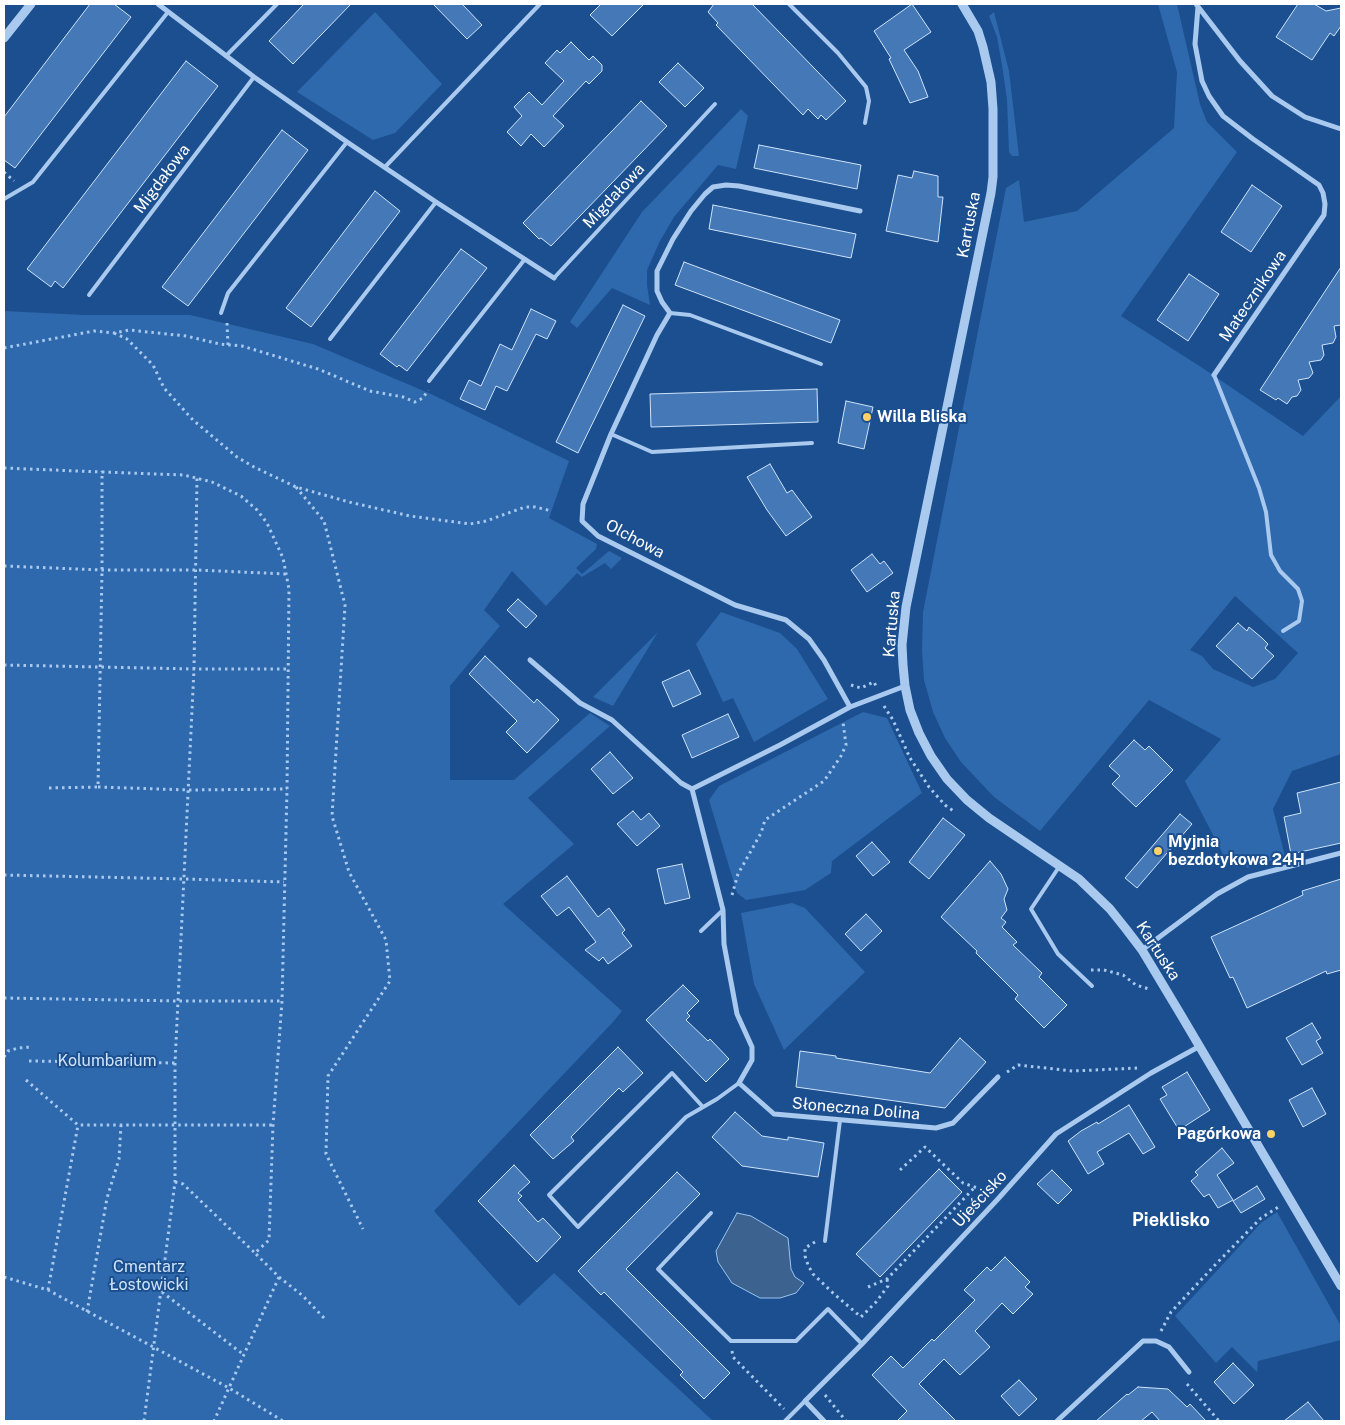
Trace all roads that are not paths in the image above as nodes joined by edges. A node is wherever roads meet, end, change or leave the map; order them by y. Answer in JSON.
{"nodes":[{"id":1,"x":31,"y":4,"type":"edge"},
{"id":2,"x":158,"y":4,"type":"edge"},
{"id":3,"x":277,"y":4,"type":"edge"},
{"id":4,"x":540,"y":4,"type":"edge"},
{"id":5,"x":789,"y":4,"type":"edge"},
{"id":6,"x":962,"y":4,"type":"edge"},
{"id":7,"x":1197,"y":6,"type":"edge"},
{"id":8,"x":168,"y":12,"type":"junction"},
{"id":9,"x":4,"y":38,"type":"edge"},
{"id":10,"x":226,"y":56,"type":"junction"},
{"id":11,"x":254,"y":77,"type":"junction"},
{"id":12,"x":715,"y":104,"type":"dead end"},
{"id":13,"x":865,"y":123,"type":"dead end"},
{"id":14,"x":1341,"y":129,"type":"edge"},
{"id":15,"x":347,"y":142,"type":"junction"},
{"id":16,"x":385,"y":167,"type":"junction"},
{"id":17,"x":4,"y":198,"type":"edge"},
{"id":18,"x":436,"y":202,"type":"junction"},
{"id":19,"x":860,"y":211,"type":"dead end"},
{"id":20,"x":525,"y":259,"type":"junction"},
{"id":21,"x":554,"y":278,"type":"joint"},
{"id":22,"x":89,"y":295,"type":"dead end"},
{"id":23,"x":221,"y":313,"type":"road end"},
{"id":24,"x":670,"y":314,"type":"junction"},
{"id":25,"x":330,"y":339,"type":"dead end"},
{"id":26,"x":821,"y":364,"type":"dead end"},
{"id":27,"x":1214,"y":376,"type":"joint"},
{"id":28,"x":429,"y":381,"type":"road end"},
{"id":29,"x":612,"y":434,"type":"junction"},
{"id":30,"x":812,"y":444,"type":"dead end"},
{"id":31,"x":1284,"y":631,"type":"dead end"},
{"id":32,"x":530,"y":660,"type":"dead end"},
{"id":33,"x":905,"y":686,"type":"junction"},
{"id":34,"x":850,"y":706,"type":"junction"},
{"id":35,"x":692,"y":789,"type":"junction"},
{"id":36,"x":1341,"y":853,"type":"edge"},
{"id":37,"x":1060,"y":866,"type":"junction"},
{"id":38,"x":723,"y":910,"type":"junction"},
{"id":39,"x":702,"y":931,"type":"dead end"},
{"id":40,"x":1142,"y":950,"type":"junction"},
{"id":41,"x":1092,"y":986,"type":"dead end"},
{"id":42,"x":1200,"y":1046,"type":"junction"},
{"id":43,"x":998,"y":1077,"type":"road end"},
{"id":44,"x":739,"y":1083,"type":"junction"},
{"id":45,"x":703,"y":1107,"type":"junction"},
{"id":46,"x":840,"y":1120,"type":"junction"},
{"id":47,"x":711,"y":1213,"type":"dead end"},
{"id":48,"x":825,"y":1241,"type":"road end"},
{"id":49,"x":1341,"y":1286,"type":"edge"},
{"id":50,"x":862,"y":1344,"type":"junction"},
{"id":51,"x":1189,"y":1372,"type":"dead end"},
{"id":52,"x":805,"y":1401,"type":"junction"},
{"id":53,"x":784,"y":1421,"type":"edge"},
{"id":54,"x":824,"y":1421,"type":"edge"},
{"id":55,"x":1057,"y":1421,"type":"edge"}],
"edges":[{"from":1,"to":9,"type":"street"},
{"from":2,"to":8,"type":"street","name":"Migdałowa"},
{"from":3,"to":10,"type":"lane"},
{"from":4,"to":16,"type":"lane"},
{"from":5,"to":13,"type":"lane"},
{"from":6,"to":33,"type":"street","name":"Kartuska"},
{"from":7,"to":14,"type":"street"},
{"from":7,"to":27,"type":"street","name":"Matecznikowa"},
{"from":8,"to":10,"type":"street","name":"Migdałowa"},
{"from":8,"to":17,"type":"lane"},
{"from":10,"to":11,"type":"street","name":"Migdałowa"},
{"from":11,"to":15,"type":"street","name":"Migdałowa"},
{"from":11,"to":22,"type":"lane","name":"Migdałowa"},
{"from":12,"to":21,"type":"lane","name":"Migdałowa"},
{"from":15,"to":16,"type":"street","name":"Migdałowa"},
{"from":15,"to":23,"type":"lane"},
{"from":16,"to":18,"type":"street","name":"Migdałowa"},
{"from":18,"to":20,"type":"street","name":"Migdałowa"},
{"from":18,"to":25,"type":"lane"},
{"from":19,"to":24,"type":"street"},
{"from":20,"to":21,"type":"street","name":"Migdałowa"},
{"from":20,"to":28,"type":"lane"},
{"from":24,"to":26,"type":"lane"},
{"from":24,"to":29,"type":"street","name":"Olchowa"},
{"from":27,"to":31,"type":"lane","name":"Matecznikowa"},
{"from":29,"to":30,"type":"lane"},
{"from":29,"to":34,"type":"street","name":"Olchowa"},
{"from":32,"to":35,"type":"street"},
{"from":33,"to":34,"type":"street"},
{"from":33,"to":37,"type":"street","name":"Kartuska"},
{"from":34,"to":35,"type":"street"},
{"from":35,"to":38,"type":"street"},
{"from":36,"to":40,"type":"street"},
{"from":37,"to":40,"type":"street","name":"Kartuska"},
{"from":37,"to":41,"type":"lane"},
{"from":38,"to":39,"type":"lane"},
{"from":38,"to":44,"type":"street"},
{"from":40,"to":42,"type":"street","name":"Kartuska"},
{"from":42,"to":49,"type":"street","name":"Kartuska"},
{"from":42,"to":50,"type":"street","name":"Ujeścisko"},
{"from":43,"to":46,"type":"street","name":"Słoneczna Dolina"},
{"from":44,"to":45,"type":"lane"},
{"from":44,"to":46,"type":"street","name":"Słoneczna Dolina"},
{"from":45,"to":45,"type":"lane"},
{"from":46,"to":48,"type":"lane"},
{"from":47,"to":50,"type":"lane"},
{"from":50,"to":52,"type":"street","name":"Ujeścisko"},
{"from":51,"to":55,"type":"street"},
{"from":52,"to":53,"type":"lane","name":"Ujeścisko"},
{"from":52,"to":54,"type":"street"}]}
